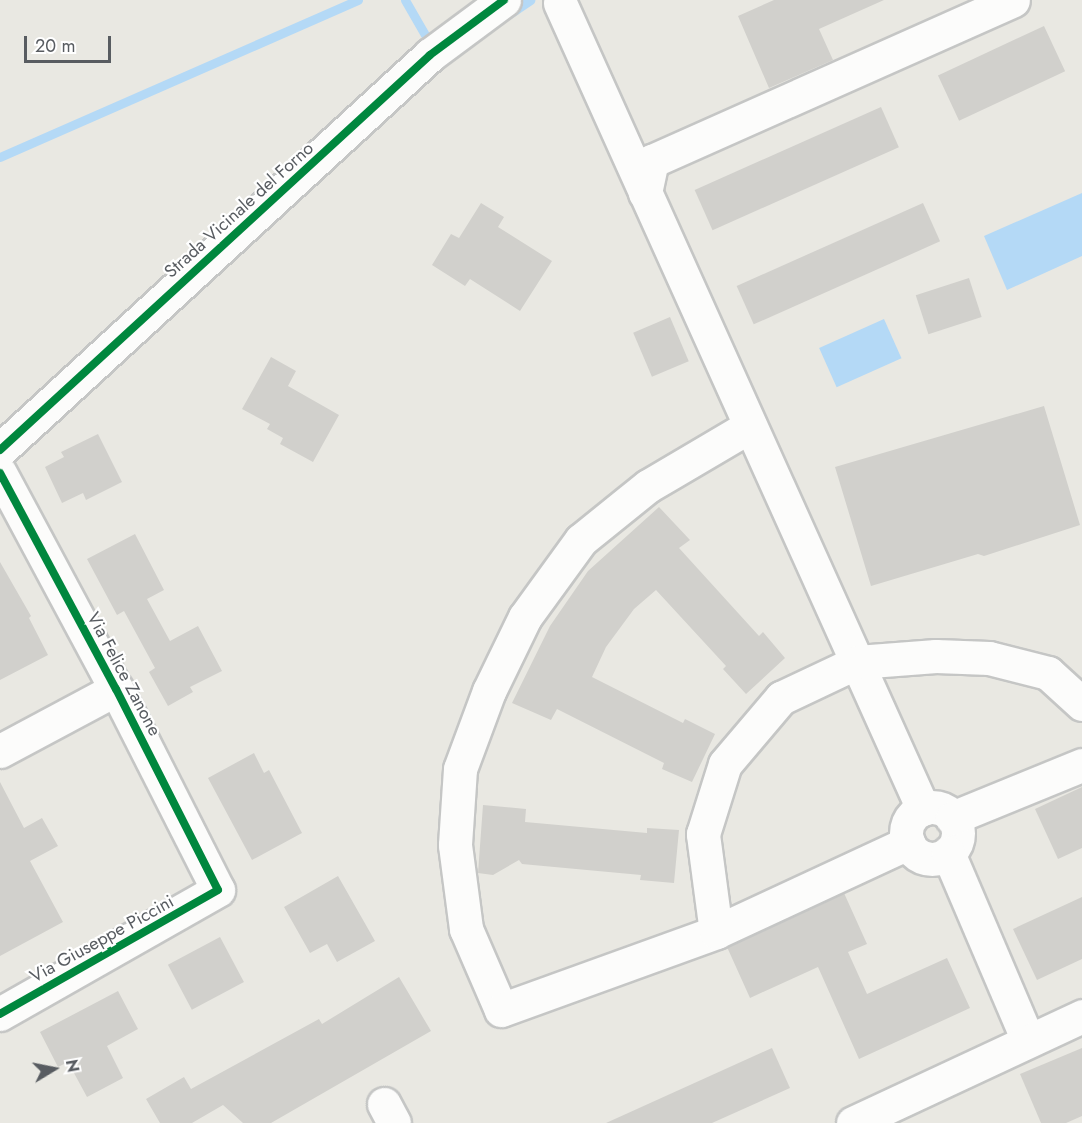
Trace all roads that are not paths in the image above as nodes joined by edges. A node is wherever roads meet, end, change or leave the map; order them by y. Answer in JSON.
{"nodes":[{"id":1,"x":504,"y":0,"type":"edge"},
{"id":2,"x":1013,"y":0,"type":"edge"},
{"id":3,"x":560,"y":3,"type":"dead end"},
{"id":4,"x":645,"y":193,"type":"junction"},
{"id":5,"x":750,"y":426,"type":"junction"},
{"id":6,"x":0,"y":450,"type":"edge"},
{"id":7,"x":0,"y":473,"type":"edge"},
{"id":8,"x":857,"y":662,"type":"junction"},
{"id":9,"x":116,"y":689,"type":"junction"},
{"id":10,"x":1082,"y":704,"type":"edge"},
{"id":11,"x":0,"y":752,"type":"edge"},
{"id":12,"x":1082,"y":765,"type":"edge"},
{"id":13,"x":937,"y":813,"type":"junction"},
{"id":14,"x":908,"y":843,"type":"junction"},
{"id":15,"x":948,"y":854,"type":"junction"},
{"id":16,"x":218,"y":890,"type":"joint"},
{"id":17,"x":716,"y":932,"type":"junction"},
{"id":18,"x":0,"y":1014,"type":"edge"},
{"id":19,"x":1082,"y":1016,"type":"edge"},
{"id":20,"x":1028,"y":1041,"type":"junction"},
{"id":21,"x":853,"y":1123,"type":"edge"}],
"edges":[{"from":1,"to":6,"type":"street","name":"Strada Vicinale del Forno"},
{"from":2,"to":4,"type":"street"},
{"from":3,"to":4,"type":"street"},
{"from":4,"to":5,"type":"street"},
{"from":5,"to":8,"type":"street"},
{"from":5,"to":17,"type":"street"},
{"from":7,"to":9,"type":"street","name":"Via Felice Zanone"},
{"from":8,"to":10,"type":"street"},
{"from":8,"to":13,"type":"street"},
{"from":8,"to":17,"type":"street"},
{"from":9,"to":11,"type":"street"},
{"from":9,"to":16,"type":"street","name":"Via Felice Zanone"},
{"from":12,"to":13,"type":"street"},
{"from":13,"to":14,"type":"street"},
{"from":13,"to":15,"type":"street"},
{"from":14,"to":15,"type":"street"},
{"from":14,"to":17,"type":"street"},
{"from":15,"to":20,"type":"street"},
{"from":16,"to":18,"type":"street","name":"Via Giuseppe Piccini"},
{"from":19,"to":20,"type":"street"},
{"from":20,"to":21,"type":"street"}]}
